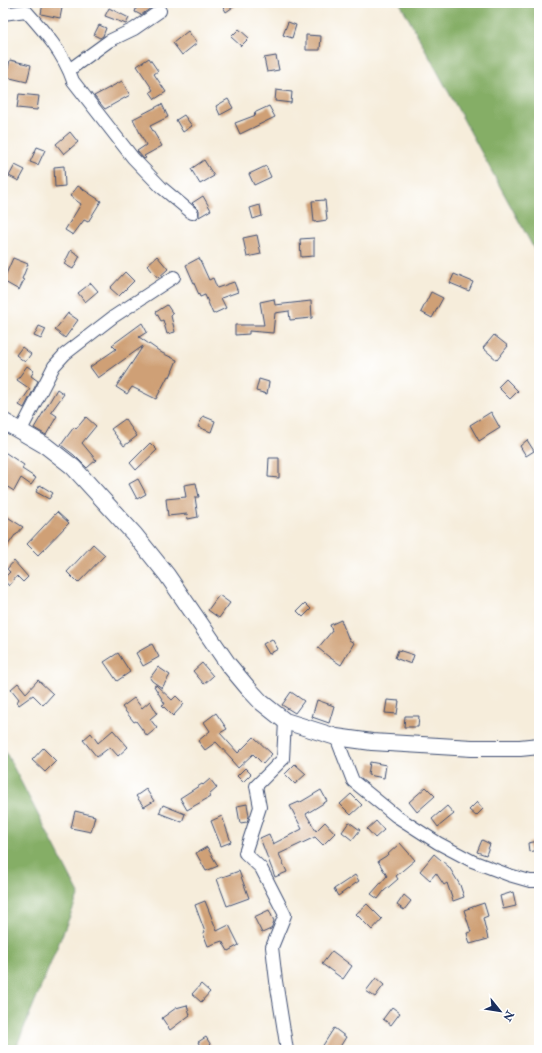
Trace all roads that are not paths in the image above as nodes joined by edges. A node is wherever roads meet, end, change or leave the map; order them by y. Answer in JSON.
{"nodes":[{"id":1,"x":160,"y":11,"type":"dead end"},
{"id":2,"x":3,"y":14,"type":"edge"},
{"id":3,"x":69,"y":70,"type":"junction"},
{"id":4,"x":192,"y":213,"type":"dead end"},
{"id":5,"x":174,"y":277,"type":"dead end"},
{"id":6,"x":3,"y":422,"type":"edge"},
{"id":7,"x":21,"y":430,"type":"junction"},
{"id":8,"x":285,"y":721,"type":"junction"},
{"id":9,"x":336,"y":737,"type":"junction"},
{"id":10,"x":539,"y":746,"type":"edge"},
{"id":11,"x":539,"y":881,"type":"edge"},
{"id":12,"x":286,"y":1050,"type":"edge"}],
"edges":[{"from":1,"to":3,"type":"street"},
{"from":2,"to":3,"type":"street"},
{"from":3,"to":4,"type":"street"},
{"from":5,"to":7,"type":"street"},
{"from":6,"to":7,"type":"main road"},
{"from":7,"to":8,"type":"main road"},
{"from":8,"to":9,"type":"main road"},
{"from":8,"to":12,"type":"street"},
{"from":9,"to":10,"type":"main road"},
{"from":9,"to":11,"type":"street"}]}
